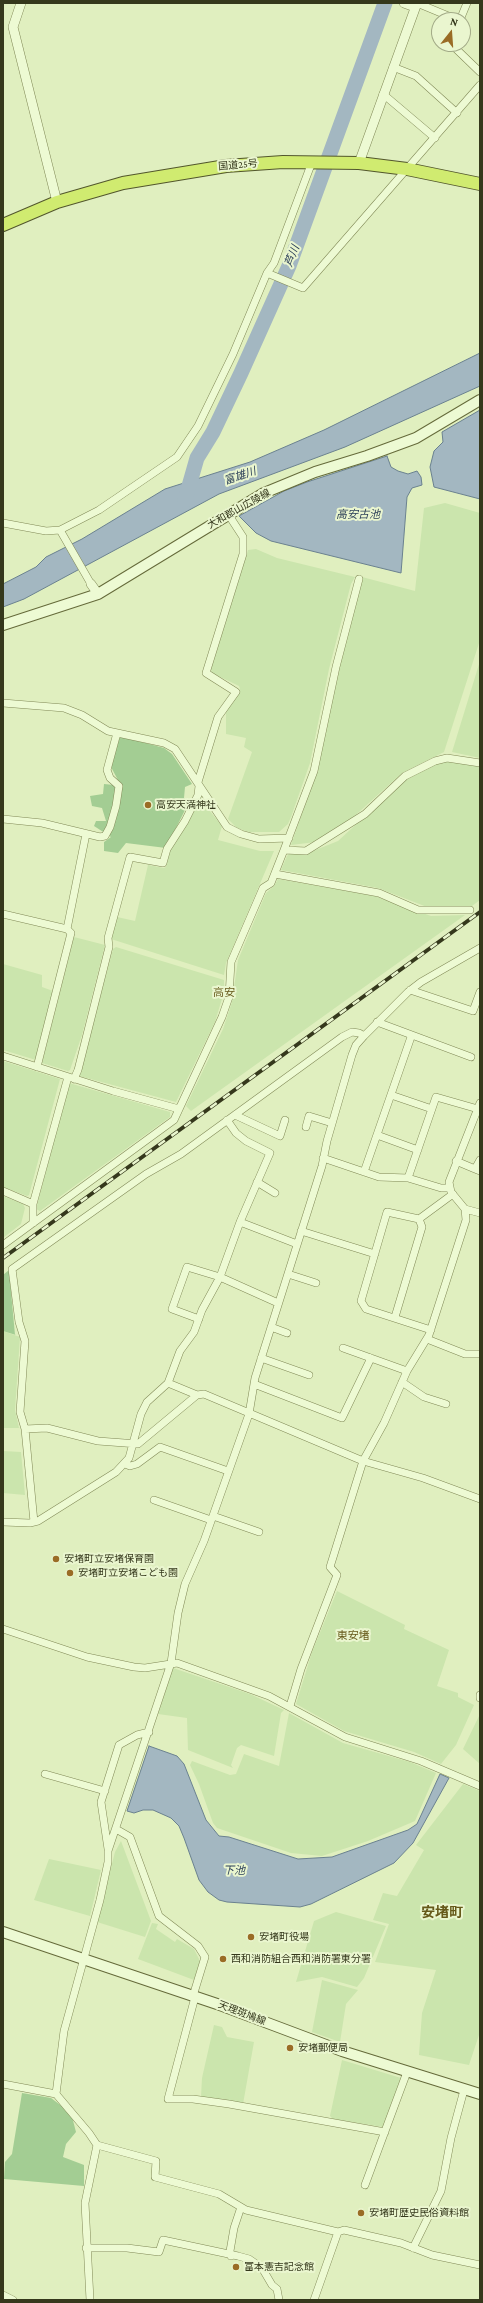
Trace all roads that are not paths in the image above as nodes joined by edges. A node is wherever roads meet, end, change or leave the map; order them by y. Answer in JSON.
{"nodes":[{"id":1,"x":21,"y":3,"type":"edge"},
{"id":2,"x":404,"y":3,"type":"edge"},
{"id":3,"x":416,"y":4,"type":"edge"},
{"id":4,"x":438,"y":12,"type":"edge"},
{"id":5,"x":459,"y":52,"type":"edge"},
{"id":6,"x":393,"y":67,"type":"junction"},
{"id":7,"x":480,"y":72,"type":"edge"},
{"id":8,"x":480,"y":85,"type":"edge"},
{"id":9,"x":383,"y":94,"type":"junction"},
{"id":10,"x":457,"y":113,"type":"junction"},
{"id":11,"x":435,"y":138,"type":"junction"},
{"id":12,"x":314,"y":162,"type":"junction"},
{"id":13,"x":358,"y":163,"type":"junction"},
{"id":14,"x":407,"y":169,"type":"junction"},
{"id":15,"x":480,"y":184,"type":"edge"},
{"id":16,"x":57,"y":202,"type":"junction"},
{"id":17,"x":3,"y":225,"type":"edge"},
{"id":18,"x":269,"y":274,"type":"junction"},
{"id":19,"x":480,"y":400,"type":"edge"},
{"id":20,"x":228,"y":514,"type":"junction"},
{"id":21,"x":3,"y":523,"type":"edge"},
{"id":22,"x":60,"y":530,"type":"junction"},
{"id":23,"x":359,"y":579,"type":"dead end"},
{"id":24,"x":91,"y":584,"type":"joint"},
{"id":25,"x":98,"y":594,"type":"junction"},
{"id":26,"x":3,"y":625,"type":"edge"},
{"id":27,"x":3,"y":703,"type":"edge"},
{"id":28,"x":117,"y":733,"type":"junction"},
{"id":29,"x":480,"y":763,"type":"edge"},
{"id":30,"x":199,"y":784,"type":"junction"},
{"id":31,"x":3,"y":819,"type":"edge"},
{"id":32,"x":86,"y":834,"type":"junction"},
{"id":33,"x":289,"y":838,"type":"junction"},
{"id":34,"x":284,"y":850,"type":"junction"},
{"id":35,"x":275,"y":874,"type":"junction"},
{"id":36,"x":470,"y":910,"type":"dead end"},
{"id":37,"x":3,"y":914,"type":"edge"},
{"id":38,"x":66,"y":929,"type":"junction"},
{"id":39,"x":480,"y":948,"type":"edge"},
{"id":40,"x":410,"y":990,"type":"junction"},
{"id":41,"x":480,"y":992,"type":"edge"},
{"id":42,"x":377,"y":1022,"type":"junction"},
{"id":43,"x":364,"y":1036,"type":"junction"},
{"id":44,"x":411,"y":1037,"type":"junction"},
{"id":45,"x":3,"y":1056,"type":"edge"},
{"id":46,"x":471,"y":1057,"type":"dead end"},
{"id":47,"x":37,"y":1068,"type":"junction"},
{"id":48,"x":71,"y":1078,"type":"junction"},
{"id":49,"x":391,"y":1095,"type":"junction"},
{"id":50,"x":479,"y":1106,"type":"edge"},
{"id":51,"x":180,"y":1109,"type":"junction"},
{"id":52,"x":432,"y":1109,"type":"junction"},
{"id":53,"x":235,"y":1115,"type":"junction"},
{"id":54,"x":228,"y":1120,"type":"junction"},
{"id":55,"x":285,"y":1120,"type":"dead end"},
{"id":56,"x":332,"y":1123,"type":"junction"},
{"id":57,"x":306,"y":1127,"type":"dead end"},
{"id":58,"x":377,"y":1135,"type":"junction"},
{"id":59,"x":418,"y":1150,"type":"junction"},
{"id":60,"x":323,"y":1158,"type":"junction"},
{"id":61,"x":480,"y":1160,"type":"edge"},
{"id":62,"x":456,"y":1161,"type":"junction"},
{"id":63,"x":478,"y":1170,"type":"edge"},
{"id":64,"x":364,"y":1172,"type":"junction"},
{"id":65,"x":408,"y":1178,"type":"junction"},
{"id":66,"x":257,"y":1182,"type":"junction"},
{"id":67,"x":3,"y":1191,"type":"edge"},
{"id":68,"x":451,"y":1191,"type":"junction"},
{"id":69,"x":275,"y":1193,"type":"dead end"},
{"id":70,"x":34,"y":1204,"type":"junction"},
{"id":71,"x":465,"y":1209,"type":"junction"},
{"id":72,"x":480,"y":1213,"type":"edge"},
{"id":73,"x":419,"y":1220,"type":"junction"},
{"id":74,"x":240,"y":1222,"type":"junction"},
{"id":75,"x":33,"y":1223,"type":"junction"},
{"id":76,"x":301,"y":1232,"type":"junction"},
{"id":77,"x":297,"y":1244,"type":"junction"},
{"id":78,"x":3,"y":1245,"type":"edge"},
{"id":79,"x":374,"y":1254,"type":"junction"},
{"id":80,"x":288,"y":1274,"type":"junction"},
{"id":81,"x":220,"y":1277,"type":"junction"},
{"id":82,"x":316,"y":1283,"type":"dead end"},
{"id":83,"x":278,"y":1303,"type":"junction"},
{"id":84,"x":395,"y":1317,"type":"junction"},
{"id":85,"x":199,"y":1319,"type":"junction"},
{"id":86,"x":271,"y":1327,"type":"junction"},
{"id":87,"x":431,"y":1330,"type":"junction"},
{"id":88,"x":287,"y":1333,"type":"dead end"},
{"id":89,"x":427,"y":1339,"type":"junction"},
{"id":90,"x":343,"y":1348,"type":"dead end"},
{"id":91,"x":480,"y":1354,"type":"edge"},
{"id":92,"x":261,"y":1358,"type":"junction"},
{"id":93,"x":371,"y":1358,"type":"junction"},
{"id":94,"x":407,"y":1371,"type":"junction"},
{"id":95,"x":309,"y":1375,"type":"dead end"},
{"id":96,"x":402,"y":1382,"type":"junction"},
{"id":97,"x":168,"y":1383,"type":"junction"},
{"id":98,"x":254,"y":1384,"type":"junction"},
{"id":99,"x":197,"y":1395,"type":"junction"},
{"id":100,"x":446,"y":1404,"type":"dead end"},
{"id":101,"x":249,"y":1414,"type":"junction"},
{"id":102,"x":25,"y":1429,"type":"junction"},
{"id":103,"x":134,"y":1443,"type":"junction"},
{"id":104,"x":363,"y":1461,"type":"junction"},
{"id":105,"x":125,"y":1464,"type":"junction"},
{"id":106,"x":228,"y":1471,"type":"junction"},
{"id":107,"x":480,"y":1499,"type":"edge"},
{"id":108,"x":154,"y":1500,"type":"dead end"},
{"id":109,"x":212,"y":1518,"type":"junction"},
{"id":110,"x":3,"y":1522,"type":"edge"},
{"id":111,"x":34,"y":1522,"type":"junction"},
{"id":112,"x":259,"y":1532,"type":"dead end"},
{"id":113,"x":3,"y":1629,"type":"edge"},
{"id":114,"x":171,"y":1663,"type":"junction"},
{"id":115,"x":290,"y":1706,"type":"junction"},
{"id":116,"x":149,"y":1732,"type":"junction"},
{"id":117,"x":46,"y":1774,"type":"dead end"},
{"id":118,"x":480,"y":1786,"type":"edge"},
{"id":119,"x":105,"y":1791,"type":"junction"},
{"id":120,"x":116,"y":1829,"type":"junction"},
{"id":121,"x":108,"y":1851,"type":"junction"},
{"id":122,"x":3,"y":1932,"type":"edge"},
{"id":123,"x":83,"y":1959,"type":"junction"},
{"id":124,"x":194,"y":1996,"type":"junction"},
{"id":125,"x":407,"y":2072,"type":"junction"},
{"id":126,"x":3,"y":2084,"type":"edge"},
{"id":127,"x":464,"y":2090,"type":"junction"},
{"id":128,"x":56,"y":2094,"type":"junction"},
{"id":129,"x":480,"y":2094,"type":"edge"},
{"id":130,"x":385,"y":2132,"type":"junction"},
{"id":131,"x":97,"y":2146,"type":"junction"},
{"id":132,"x":365,"y":2185,"type":"dead end"},
{"id":133,"x":241,"y":2207,"type":"junction"},
{"id":134,"x":338,"y":2232,"type":"junction"},
{"id":135,"x":86,"y":2248,"type":"junction"},
{"id":136,"x":413,"y":2248,"type":"junction"},
{"id":137,"x":231,"y":2256,"type":"junction"},
{"id":138,"x":480,"y":2265,"type":"edge"},
{"id":139,"x":3,"y":2295,"type":"edge"},
{"id":140,"x":13,"y":2300,"type":"edge"},
{"id":141,"x":90,"y":2300,"type":"edge"},
{"id":142,"x":278,"y":2300,"type":"edge"},
{"id":143,"x":314,"y":2300,"type":"edge"}],
"edges":[{"from":1,"to":16,"type":"street"},
{"from":2,"to":3,"type":"street"},
{"from":3,"to":4,"type":"street"},
{"from":3,"to":6,"type":"street"},
{"from":5,"to":7,"type":"street"},
{"from":6,"to":9,"type":"street"},
{"from":6,"to":10,"type":"street"},
{"from":8,"to":10,"type":"street"},
{"from":9,"to":11,"type":"street"},
{"from":9,"to":13,"type":"street"},
{"from":10,"to":11,"type":"street"},
{"from":11,"to":14,"type":"street"},
{"from":12,"to":13,"type":"highway","name":"国道25号"},
{"from":12,"to":16,"type":"highway","name":"国道25号"},
{"from":12,"to":18,"type":"street"},
{"from":13,"to":14,"type":"highway","name":"国道25号"},
{"from":14,"to":15,"type":"highway","name":"国道25号"},
{"from":14,"to":18,"type":"street"},
{"from":16,"to":17,"type":"highway","name":"国道25号"},
{"from":18,"to":22,"type":"street"},
{"from":19,"to":20,"type":"main road","name":"大和郡山広陵線"},
{"from":20,"to":25,"type":"main road","name":"大和郡山広陵線"},
{"from":20,"to":30,"type":"street"},
{"from":21,"to":22,"type":"street"},
{"from":22,"to":24,"type":"street"},
{"from":23,"to":33,"type":"street"},
{"from":24,"to":25,"type":"street"},
{"from":25,"to":26,"type":"main road","name":"大和郡山広陵線"},
{"from":27,"to":28,"type":"street"},
{"from":28,"to":30,"type":"street"},
{"from":28,"to":32,"type":"street"},
{"from":29,"to":34,"type":"street"},
{"from":30,"to":33,"type":"street"},
{"from":30,"to":48,"type":"street"},
{"from":31,"to":32,"type":"street"},
{"from":32,"to":38,"type":"street"},
{"from":33,"to":34,"type":"street"},
{"from":34,"to":35,"type":"street"},
{"from":35,"to":36,"type":"street"},
{"from":35,"to":51,"type":"street"},
{"from":37,"to":38,"type":"street"},
{"from":38,"to":47,"type":"street"},
{"from":39,"to":40,"type":"street"},
{"from":40,"to":41,"type":"street"},
{"from":40,"to":42,"type":"street"},
{"from":42,"to":43,"type":"street"},
{"from":42,"to":44,"type":"street"},
{"from":43,"to":53,"type":"street"},
{"from":43,"to":56,"type":"street"},
{"from":44,"to":46,"type":"street"},
{"from":44,"to":49,"type":"street"},
{"from":45,"to":47,"type":"street"},
{"from":47,"to":48,"type":"street"},
{"from":48,"to":51,"type":"street"},
{"from":48,"to":70,"type":"street"},
{"from":49,"to":52,"type":"street"},
{"from":49,"to":58,"type":"street"},
{"from":50,"to":52,"type":"street"},
{"from":50,"to":62,"type":"street"},
{"from":51,"to":75,"type":"street"},
{"from":52,"to":59,"type":"street"},
{"from":53,"to":54,"type":"street"},
{"from":53,"to":55,"type":"street"},
{"from":54,"to":66,"type":"street"},
{"from":54,"to":102,"type":"street"},
{"from":56,"to":57,"type":"street"},
{"from":56,"to":60,"type":"street"},
{"from":58,"to":59,"type":"street"},
{"from":58,"to":64,"type":"street"},
{"from":59,"to":65,"type":"street"},
{"from":60,"to":64,"type":"street"},
{"from":60,"to":76,"type":"street"},
{"from":61,"to":63,"type":"street"},
{"from":62,"to":63,"type":"street"},
{"from":62,"to":68,"type":"street"},
{"from":64,"to":65,"type":"street"},
{"from":65,"to":68,"type":"street"},
{"from":66,"to":69,"type":"street"},
{"from":66,"to":74,"type":"street"},
{"from":67,"to":70,"type":"street"},
{"from":68,"to":71,"type":"street"},
{"from":68,"to":73,"type":"street"},
{"from":70,"to":75,"type":"street"},
{"from":71,"to":72,"type":"street"},
{"from":71,"to":87,"type":"street"},
{"from":73,"to":79,"type":"street"},
{"from":73,"to":84,"type":"street"},
{"from":74,"to":77,"type":"street"},
{"from":74,"to":81,"type":"street"},
{"from":75,"to":78,"type":"street"},
{"from":76,"to":77,"type":"street"},
{"from":76,"to":79,"type":"street"},
{"from":77,"to":80,"type":"street"},
{"from":79,"to":84,"type":"street"},
{"from":80,"to":82,"type":"street"},
{"from":80,"to":83,"type":"street"},
{"from":81,"to":83,"type":"street"},
{"from":81,"to":85,"type":"street"},
{"from":81,"to":85,"type":"street"},
{"from":83,"to":86,"type":"street"},
{"from":84,"to":87,"type":"street"},
{"from":85,"to":97,"type":"street"},
{"from":86,"to":88,"type":"street"},
{"from":86,"to":92,"type":"street"},
{"from":87,"to":89,"type":"street"},
{"from":89,"to":91,"type":"street"},
{"from":89,"to":94,"type":"street"},
{"from":90,"to":93,"type":"street"},
{"from":92,"to":95,"type":"street"},
{"from":92,"to":98,"type":"street"},
{"from":93,"to":94,"type":"street"},
{"from":93,"to":98,"type":"street"},
{"from":94,"to":96,"type":"street"},
{"from":96,"to":100,"type":"street"},
{"from":96,"to":104,"type":"street"},
{"from":97,"to":99,"type":"street"},
{"from":97,"to":103,"type":"street"},
{"from":98,"to":101,"type":"street"},
{"from":99,"to":101,"type":"street"},
{"from":99,"to":103,"type":"street"},
{"from":101,"to":104,"type":"street"},
{"from":101,"to":106,"type":"street"},
{"from":102,"to":103,"type":"street"},
{"from":102,"to":111,"type":"street"},
{"from":103,"to":105,"type":"street"},
{"from":104,"to":107,"type":"street"},
{"from":104,"to":115,"type":"street"},
{"from":105,"to":106,"type":"street"},
{"from":105,"to":111,"type":"street"},
{"from":106,"to":109,"type":"street"},
{"from":108,"to":109,"type":"street"},
{"from":109,"to":112,"type":"street"},
{"from":109,"to":114,"type":"street"},
{"from":110,"to":111,"type":"street"},
{"from":113,"to":114,"type":"street"},
{"from":114,"to":115,"type":"street"},
{"from":114,"to":116,"type":"street"},
{"from":115,"to":118,"type":"street"},
{"from":116,"to":119,"type":"street"},
{"from":116,"to":120,"type":"street"},
{"from":117,"to":119,"type":"street"},
{"from":119,"to":121,"type":"street"},
{"from":120,"to":121,"type":"street"},
{"from":120,"to":124,"type":"street"},
{"from":121,"to":123,"type":"street"},
{"from":122,"to":123,"type":"main road","name":"天理斑鳩線"},
{"from":123,"to":124,"type":"main road","name":"天理斑鳩線"},
{"from":123,"to":128,"type":"street"},
{"from":124,"to":125,"type":"main road","name":"天理斑鳩線"},
{"from":124,"to":130,"type":"street"},
{"from":125,"to":127,"type":"main road","name":"天理斑鳩線"},
{"from":125,"to":130,"type":"street"},
{"from":126,"to":128,"type":"street"},
{"from":127,"to":129,"type":"main road","name":"天理斑鳩線"},
{"from":127,"to":136,"type":"street"},
{"from":128,"to":131,"type":"street"},
{"from":130,"to":132,"type":"street"},
{"from":131,"to":133,"type":"street"},
{"from":131,"to":135,"type":"street"},
{"from":133,"to":134,"type":"street"},
{"from":133,"to":137,"type":"street"},
{"from":134,"to":136,"type":"street"},
{"from":134,"to":143,"type":"street"},
{"from":135,"to":137,"type":"street"},
{"from":135,"to":141,"type":"street"},
{"from":136,"to":138,"type":"street"},
{"from":137,"to":142,"type":"street"},
{"from":139,"to":140,"type":"street"}]}
